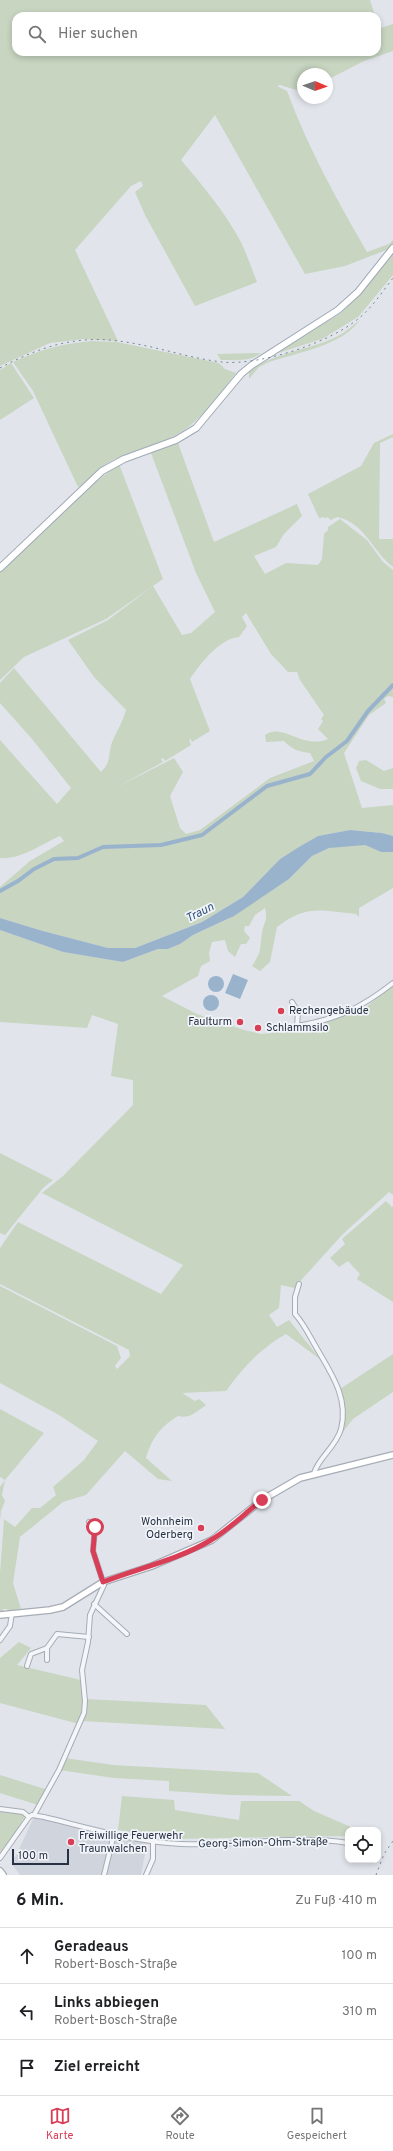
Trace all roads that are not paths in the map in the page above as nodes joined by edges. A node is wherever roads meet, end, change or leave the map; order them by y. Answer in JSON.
{"nodes":[{"id":1,"x":393,"y":248,"type":"edge"},
{"id":2,"x":0,"y":568,"type":"edge"},
{"id":3,"x":393,"y":983,"type":"edge"},
{"id":4,"x":292,"y":1002,"type":"dead end"},
{"id":5,"x":299,"y":1284,"type":"dead end"},
{"id":6,"x":393,"y":1455,"type":"edge"},
{"id":7,"x":314,"y":1473,"type":"junction"},
{"id":8,"x":89,"y":1522,"type":"dead end"},
{"id":9,"x":103,"y":1582,"type":"junction"},
{"id":10,"x":94,"y":1604,"type":"junction"},
{"id":11,"x":12,"y":1613,"type":"junction"},
{"id":12,"x":0,"y":1615,"type":"edge"},
{"id":13,"x":127,"y":1634,"type":"dead end"},
{"id":14,"x":89,"y":1637,"type":"junction"},
{"id":15,"x":0,"y":1640,"type":"edge"},
{"id":16,"x":46,"y":1648,"type":"junction"},
{"id":17,"x":48,"y":1660,"type":"dead end"},
{"id":18,"x":27,"y":1666,"type":"dead end"},
{"id":19,"x":0,"y":1809,"type":"edge"},
{"id":20,"x":34,"y":1815,"type":"junction"},
{"id":21,"x":29,"y":1817,"type":"junction"},
{"id":22,"x":114,"y":1834,"type":"junction"},
{"id":23,"x":153,"y":1842,"type":"junction"},
{"id":24,"x":345,"y":1842,"type":"edge"},
{"id":25,"x":0,"y":1858,"type":"edge"},
{"id":26,"x":0,"y":1871,"type":"edge"},
{"id":27,"x":4,"y":1875,"type":"edge"},
{"id":28,"x":104,"y":1875,"type":"edge"},
{"id":29,"x":146,"y":1875,"type":"edge"}],
"edges":[{"from":1,"to":2,"type":"main road"},
{"from":3,"to":4,"type":"street"},
{"from":5,"to":7,"type":"street"},
{"from":6,"to":7,"type":"main road"},
{"from":7,"to":9,"type":"main road"},
{"from":8,"to":9,"type":"street"},
{"from":9,"to":10,"type":"street"},
{"from":9,"to":11,"type":"main road"},
{"from":10,"to":13,"type":"street"},
{"from":10,"to":14,"type":"street"},
{"from":11,"to":12,"type":"main road"},
{"from":11,"to":15,"type":"street"},
{"from":14,"to":16,"type":"street"},
{"from":14,"to":20,"type":"street"},
{"from":16,"to":17,"type":"street"},
{"from":16,"to":18,"type":"street"},
{"from":19,"to":21,"type":"street"},
{"from":20,"to":21,"type":"street"},
{"from":20,"to":22,"type":"street","name":"Georg-Simon-Ohm-Straße"},
{"from":21,"to":25,"type":"street"},
{"from":22,"to":23,"type":"street","name":"Georg-Simon-Ohm-Straße"},
{"from":22,"to":28,"type":"street"},
{"from":23,"to":24,"type":"street","name":"Georg-Simon-Ohm-Straße"},
{"from":23,"to":29,"type":"street"},
{"from":26,"to":27,"type":"main road"}]}
